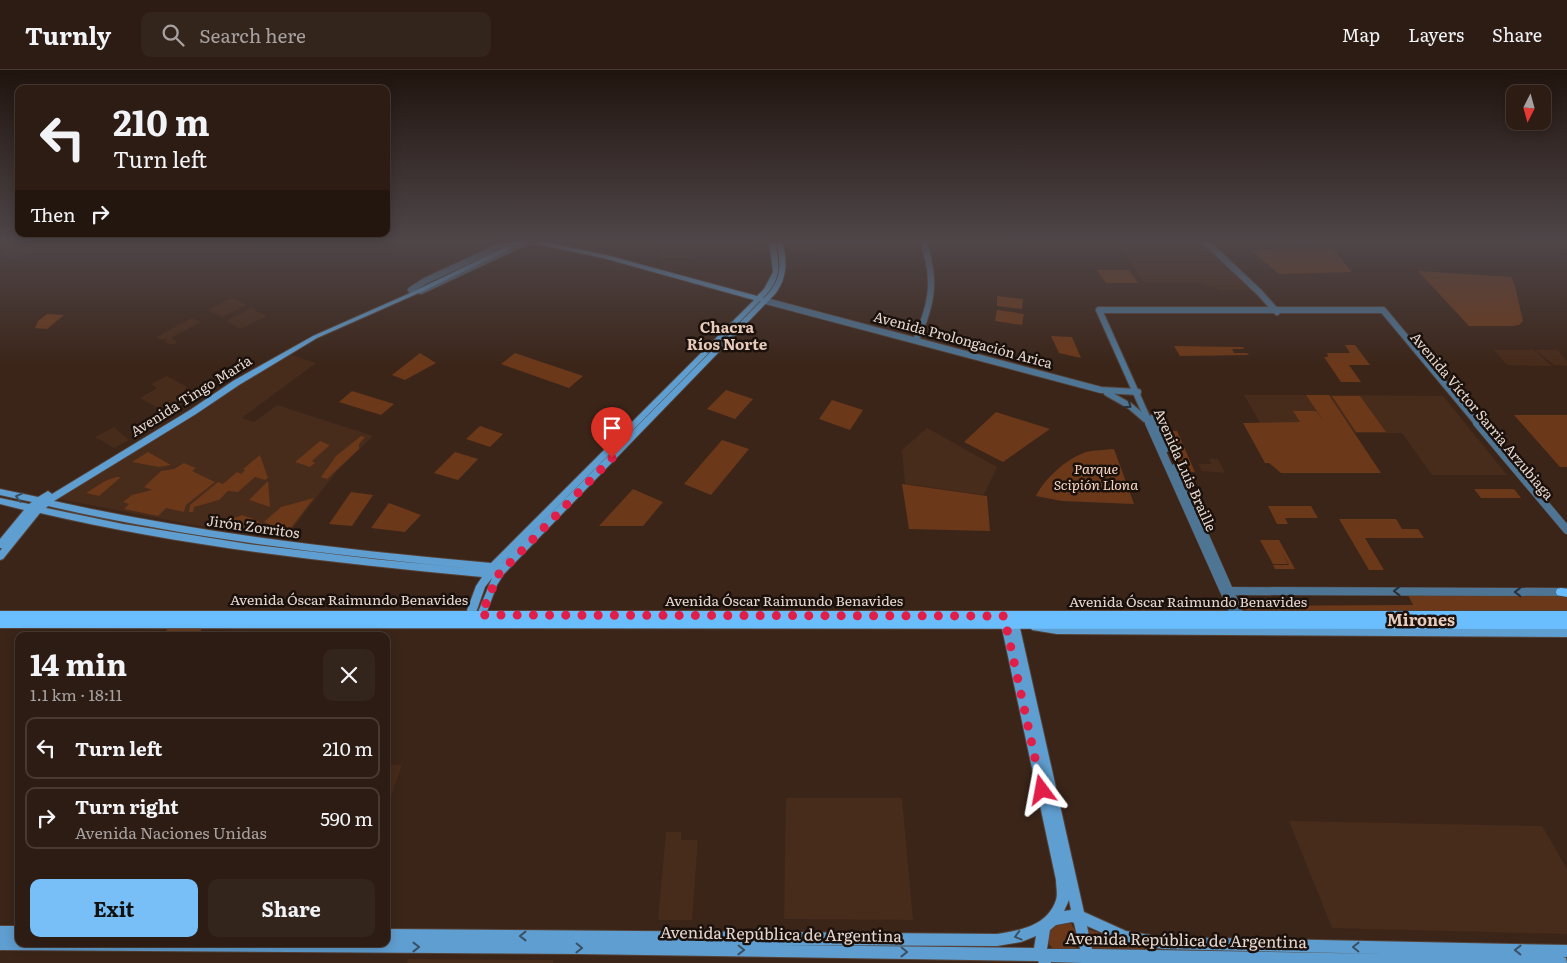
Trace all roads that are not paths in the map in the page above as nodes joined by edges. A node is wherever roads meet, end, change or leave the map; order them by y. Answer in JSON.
{"nodes":[{"id":1,"x":434,"y":282,"type":"edge"},
{"id":2,"x":436,"y":282,"type":"edge"},
{"id":3,"x":702,"y":282,"type":"edge"},
{"id":4,"x":772,"y":282,"type":"edge"},
{"id":5,"x":778,"y":282,"type":"edge"},
{"id":6,"x":932,"y":282,"type":"edge"},
{"id":7,"x":1250,"y":282,"type":"edge"},
{"id":8,"x":415,"y":291,"type":"junction"},
{"id":9,"x":765,"y":298,"type":"junction"},
{"id":10,"x":1280,"y":311,"type":"junction"},
{"id":11,"x":1382,"y":311,"type":"junction"},
{"id":12,"x":916,"y":340,"type":"junction"},
{"id":13,"x":1101,"y":390,"type":"junction"},
{"id":14,"x":1138,"y":392,"type":"junction"},
{"id":15,"x":1150,"y":426,"type":"junction"},
{"id":16,"x":0,"y":492,"type":"edge"},
{"id":17,"x":0,"y":501,"type":"edge"},
{"id":18,"x":38,"y":506,"type":"junction"},
{"id":19,"x":1567,"y":530,"type":"edge"},
{"id":20,"x":1567,"y":537,"type":"edge"},
{"id":21,"x":0,"y":545,"type":"edge"},
{"id":22,"x":0,"y":557,"type":"edge"},
{"id":23,"x":496,"y":571,"type":"junction"},
{"id":24,"x":1229,"y":591,"type":"junction"},
{"id":25,"x":1565,"y":592,"type":"edge"},
{"id":26,"x":0,"y":615,"type":"edge"},
{"id":27,"x":475,"y":619,"type":"junction"},
{"id":28,"x":1239,"y":619,"type":"junction"},
{"id":29,"x":1009,"y":620,"type":"junction"},
{"id":30,"x":0,"y":623,"type":"edge"},
{"id":31,"x":1566,"y":625,"type":"edge"},
{"id":32,"x":1257,"y":631,"type":"junction"},
{"id":33,"x":1079,"y":917,"type":"junction"},
{"id":34,"x":1048,"y":922,"type":"junction"},
{"id":35,"x":0,"y":932,"type":"edge"},
{"id":36,"x":15,"y":932,"type":"edge"},
{"id":37,"x":390,"y":935,"type":"edge"},
{"id":38,"x":0,"y":944,"type":"edge"},
{"id":39,"x":15,"y":944,"type":"edge"},
{"id":40,"x":390,"y":947,"type":"edge"},
{"id":41,"x":1567,"y":951,"type":"edge"},
{"id":42,"x":1154,"y":956,"type":"junction"},
{"id":43,"x":1043,"y":959,"type":"edge"},
{"id":44,"x":1088,"y":959,"type":"edge"},
{"id":45,"x":1136,"y":963,"type":"edge"},
{"id":46,"x":1561,"y":963,"type":"edge"}],
"edges":[{"from":1,"to":8,"type":"main road","name":"Avenida Tingo María"},
{"from":2,"to":8,"type":"street","name":"Avenida Tingo María"},
{"from":3,"to":9,"type":"main road","name":"Avenida Prolongación Arica"},
{"from":4,"to":9,"type":"main road"},
{"from":5,"to":9,"type":"main road"},
{"from":6,"to":12,"type":"street"},
{"from":7,"to":10,"type":"street"},
{"from":8,"to":18,"type":"main road","name":"Avenida Tingo María"},
{"from":9,"to":12,"type":"street","name":"Avenida Prolongación Arica"},
{"from":9,"to":23,"type":"main road"},
{"from":9,"to":23,"type":"main road"},
{"from":10,"to":11,"type":"street"},
{"from":10,"to":14,"type":"street","name":"Avenida Luis Braille"},
{"from":11,"to":19,"type":"street","name":"Avenida Víctor Sarria Arzubiaga"},
{"from":11,"to":20,"type":"street","name":"Avenida Víctor Sarria Arzubiaga"},
{"from":12,"to":13,"type":"street","name":"Avenida Prolongación Arica"},
{"from":13,"to":14,"type":"street","name":"Avenida Prolongación Arica"},
{"from":13,"to":15,"type":"street","one_way":true},
{"from":14,"to":15,"type":"street","name":"Avenida Luis Braille"},
{"from":14,"to":24,"type":"street","name":"Avenida Luis Braille"},
{"from":15,"to":28,"type":"street","name":"Avenida Luis Braille"},
{"from":18,"to":16,"type":"main road","name":"Jirón Zorritos","one_way":true},
{"from":17,"to":18,"type":"main road","name":"Jirón Zorritos"},
{"from":18,"to":21,"type":"main road","name":"Avenida Tingo María"},
{"from":18,"to":22,"type":"main road","name":"Avenida Tingo María"},
{"from":18,"to":23,"type":"main road","name":"Jirón Zorritos"},
{"from":23,"to":27,"type":"main road"},
{"from":25,"to":24,"type":"street","one_way":true},
{"from":24,"to":28,"type":"street","name":"Avenida Luis Braille"},
{"from":26,"to":27,"type":"main road","name":"Avenida Óscar Raimundo Benavides"},
{"from":27,"to":29,"type":"main road","name":"Avenida Óscar Raimundo Benavides"},
{"from":27,"to":30,"type":"main road","name":"Avenida Óscar Raimundo Benavides"},
{"from":28,"to":29,"type":"main road","name":"Avenida Óscar Raimundo Benavides"},
{"from":28,"to":31,"type":"main road","name":"Avenida Óscar Raimundo Benavides"},
{"from":28,"to":32,"type":"street"},
{"from":29,"to":32,"type":"main road","name":"Avenida Óscar Raimundo Benavides"},
{"from":29,"to":33,"type":"main road"},
{"from":29,"to":34,"type":"main road"},
{"from":31,"to":32,"type":"main road","name":"Avenida Óscar Raimundo Benavides"},
{"from":33,"to":34,"type":"main road","name":"Avenida República de Argentina"},
{"from":41,"to":33,"type":"main road","name":"Avenida República de Argentina","one_way":true},
{"from":33,"to":44,"type":"main road"},
{"from":34,"to":37,"type":"main road","name":"Avenida República de Argentina","one_way":true},
{"from":34,"to":43,"type":"main road"},
{"from":35,"to":36,"type":"main road"},
{"from":38,"to":39,"type":"main road","name":"Avenida República de Argentina","one_way":true},
{"from":40,"to":43,"type":"main road","name":"Avenida República de Argentina","one_way":true},
{"from":42,"to":44,"type":"main road","name":"Avenida República de Argentina"},
{"from":42,"to":45,"type":"main road"},
{"from":42,"to":46,"type":"main road","name":"Avenida República de Argentina"},
{"from":43,"to":44,"type":"main road","name":"Avenida República de Argentina"}]}
